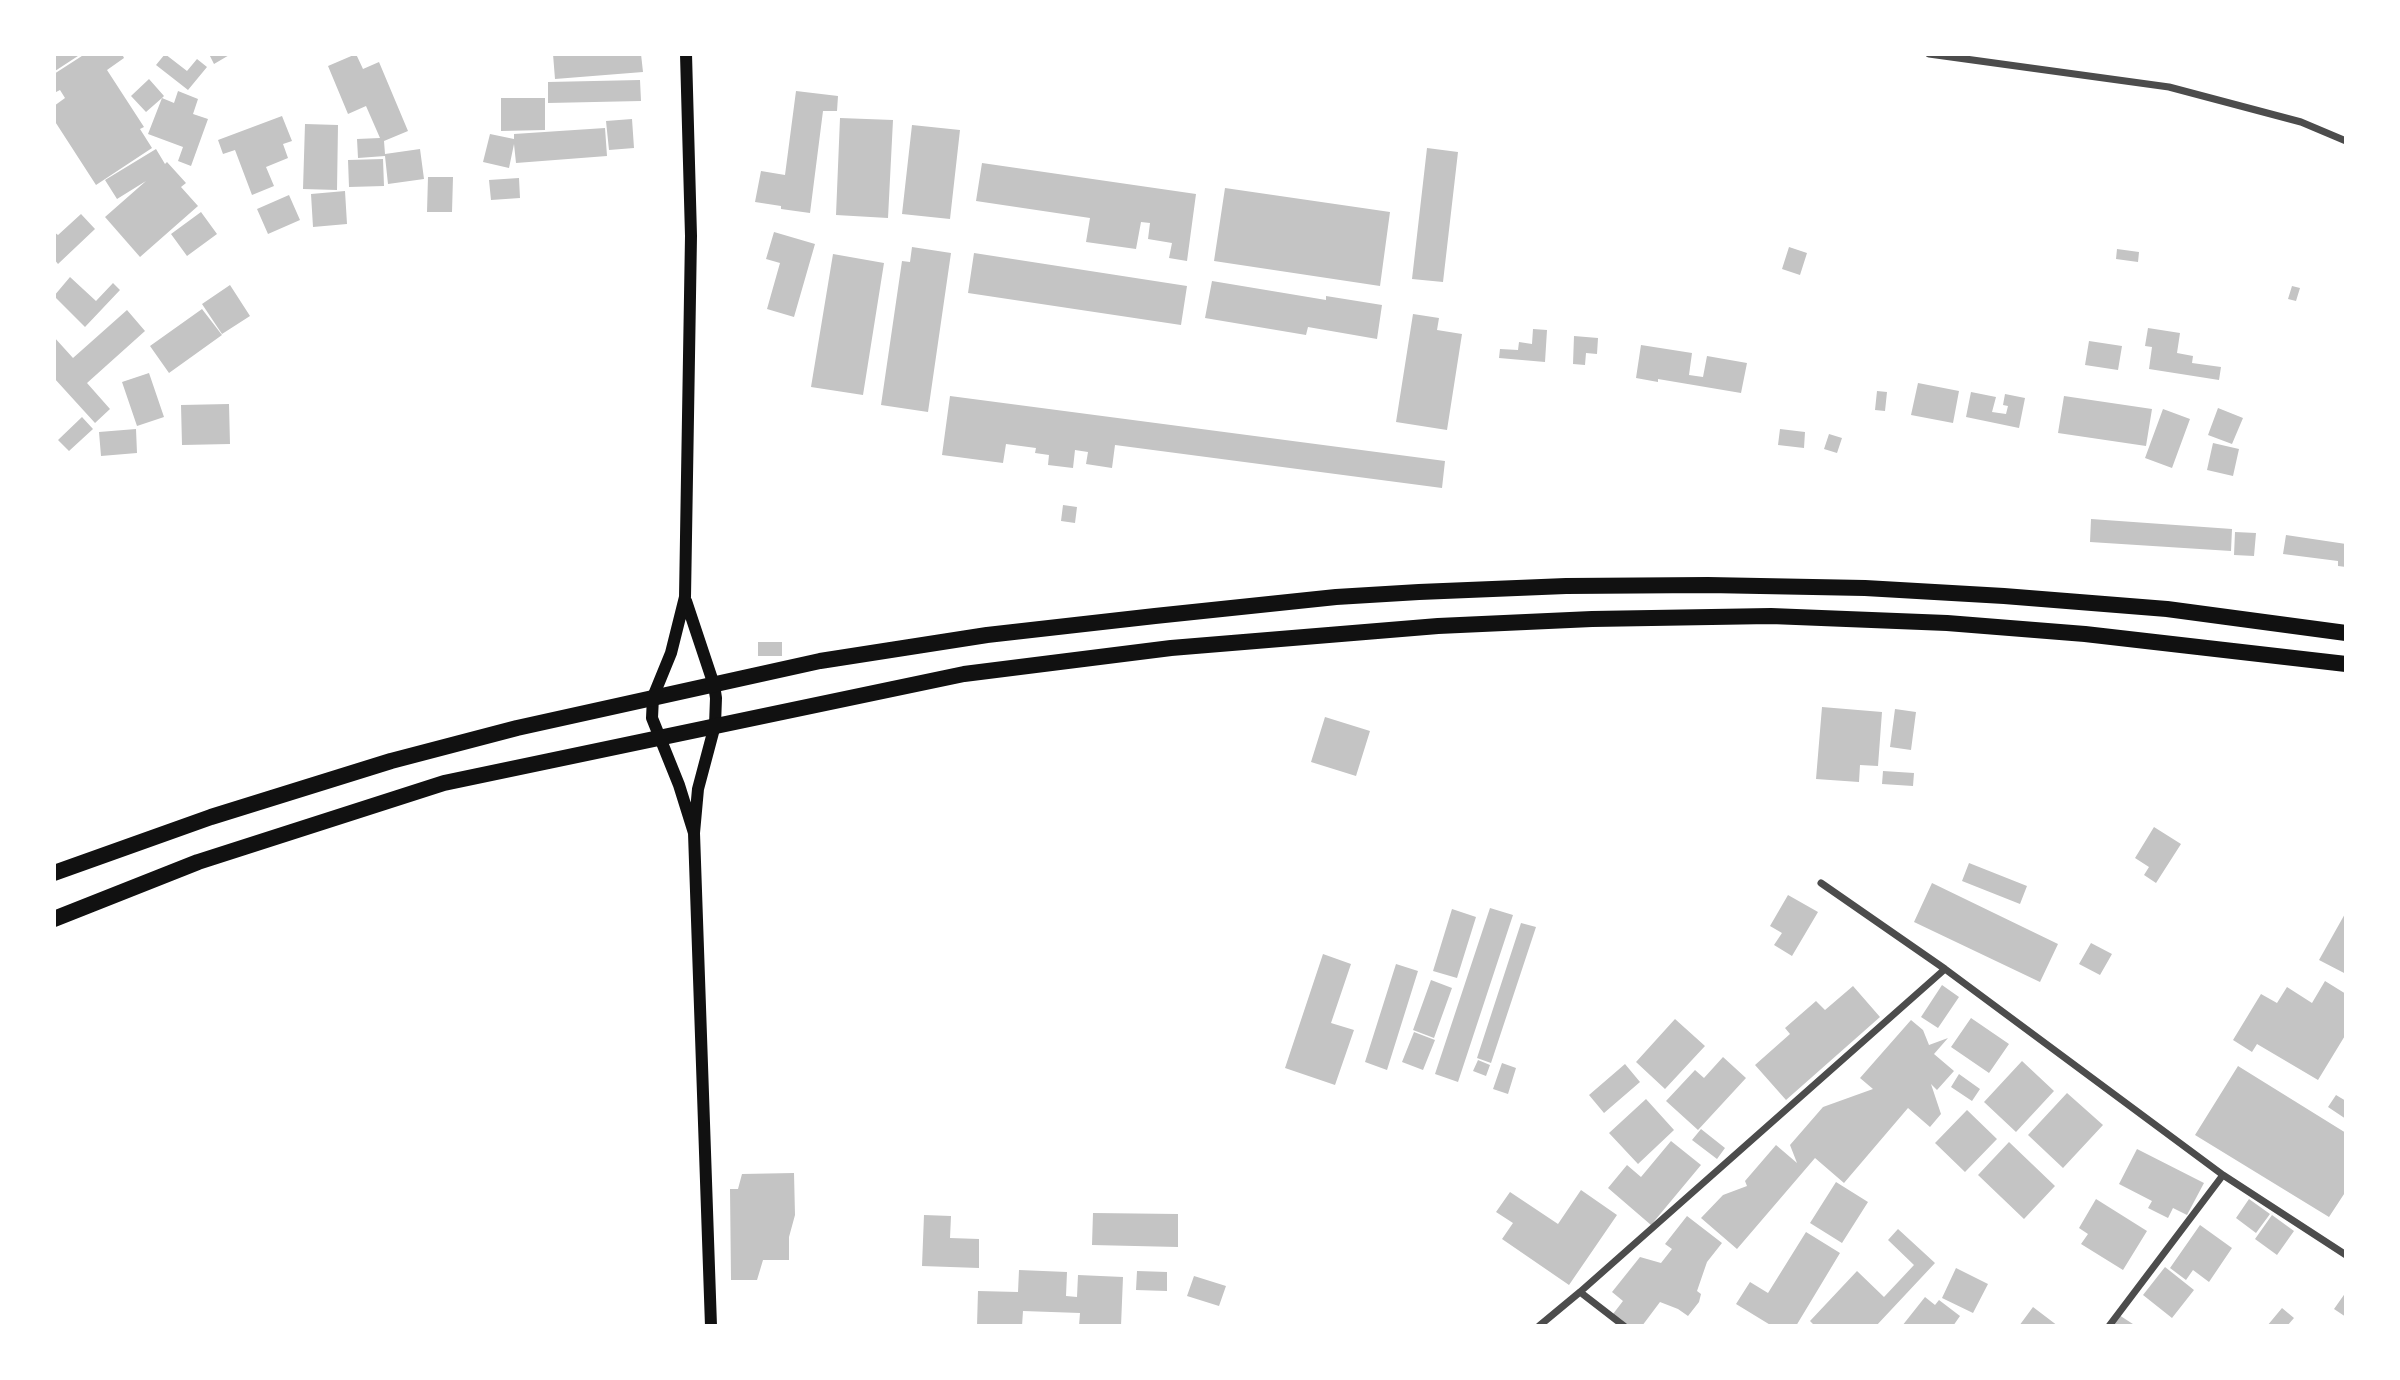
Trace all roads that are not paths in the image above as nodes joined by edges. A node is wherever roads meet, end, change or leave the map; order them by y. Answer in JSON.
{"nodes":[{"id":1,"x":686,"y":54,"type":"edge"},
{"id":2,"x":1929,"y":54,"type":"edge"},
{"id":3,"x":2346,"y":141,"type":"edge"},
{"id":4,"x":685,"y":597,"type":"junction"},
{"id":5,"x":2346,"y":633,"type":"edge"},
{"id":6,"x":2346,"y":664,"type":"edge"},
{"id":7,"x":714,"y":685,"type":"junction"},
{"id":8,"x":653,"y":697,"type":"junction"},
{"id":9,"x":715,"y":725,"type":"junction"},
{"id":10,"x":659,"y":738,"type":"junction"},
{"id":11,"x":694,"y":833,"type":"junction"},
{"id":12,"x":54,"y":873,"type":"edge"},
{"id":13,"x":1821,"y":883,"type":"dead end"},
{"id":14,"x":54,"y":919,"type":"edge"},
{"id":15,"x":1945,"y":969,"type":"junction"},
{"id":16,"x":2222,"y":1175,"type":"junction"},
{"id":17,"x":2346,"y":1255,"type":"edge"},
{"id":18,"x":1580,"y":1292,"type":"junction"},
{"id":19,"x":711,"y":1326,"type":"edge"},
{"id":20,"x":1539,"y":1326,"type":"edge"},
{"id":21,"x":1624,"y":1326,"type":"edge"},
{"id":22,"x":2109,"y":1326,"type":"edge"}],
"edges":[{"from":1,"to":4,"type":"main road"},
{"from":2,"to":3,"type":"street"},
{"from":4,"to":7,"type":"main road"},
{"from":4,"to":8,"type":"main road"},
{"from":5,"to":7,"type":"highway"},
{"from":6,"to":9,"type":"highway"},
{"from":7,"to":8,"type":"highway"},
{"from":7,"to":9,"type":"main road"},
{"from":8,"to":10,"type":"main road"},
{"from":8,"to":12,"type":"highway"},
{"from":9,"to":10,"type":"highway"},
{"from":9,"to":11,"type":"main road"},
{"from":10,"to":11,"type":"main road"},
{"from":10,"to":14,"type":"highway"},
{"from":11,"to":19,"type":"main road"},
{"from":13,"to":15,"type":"street"},
{"from":15,"to":16,"type":"street"},
{"from":15,"to":18,"type":"street"},
{"from":16,"to":17,"type":"street"},
{"from":16,"to":22,"type":"street"},
{"from":18,"to":20,"type":"street"},
{"from":18,"to":21,"type":"street"}]}
